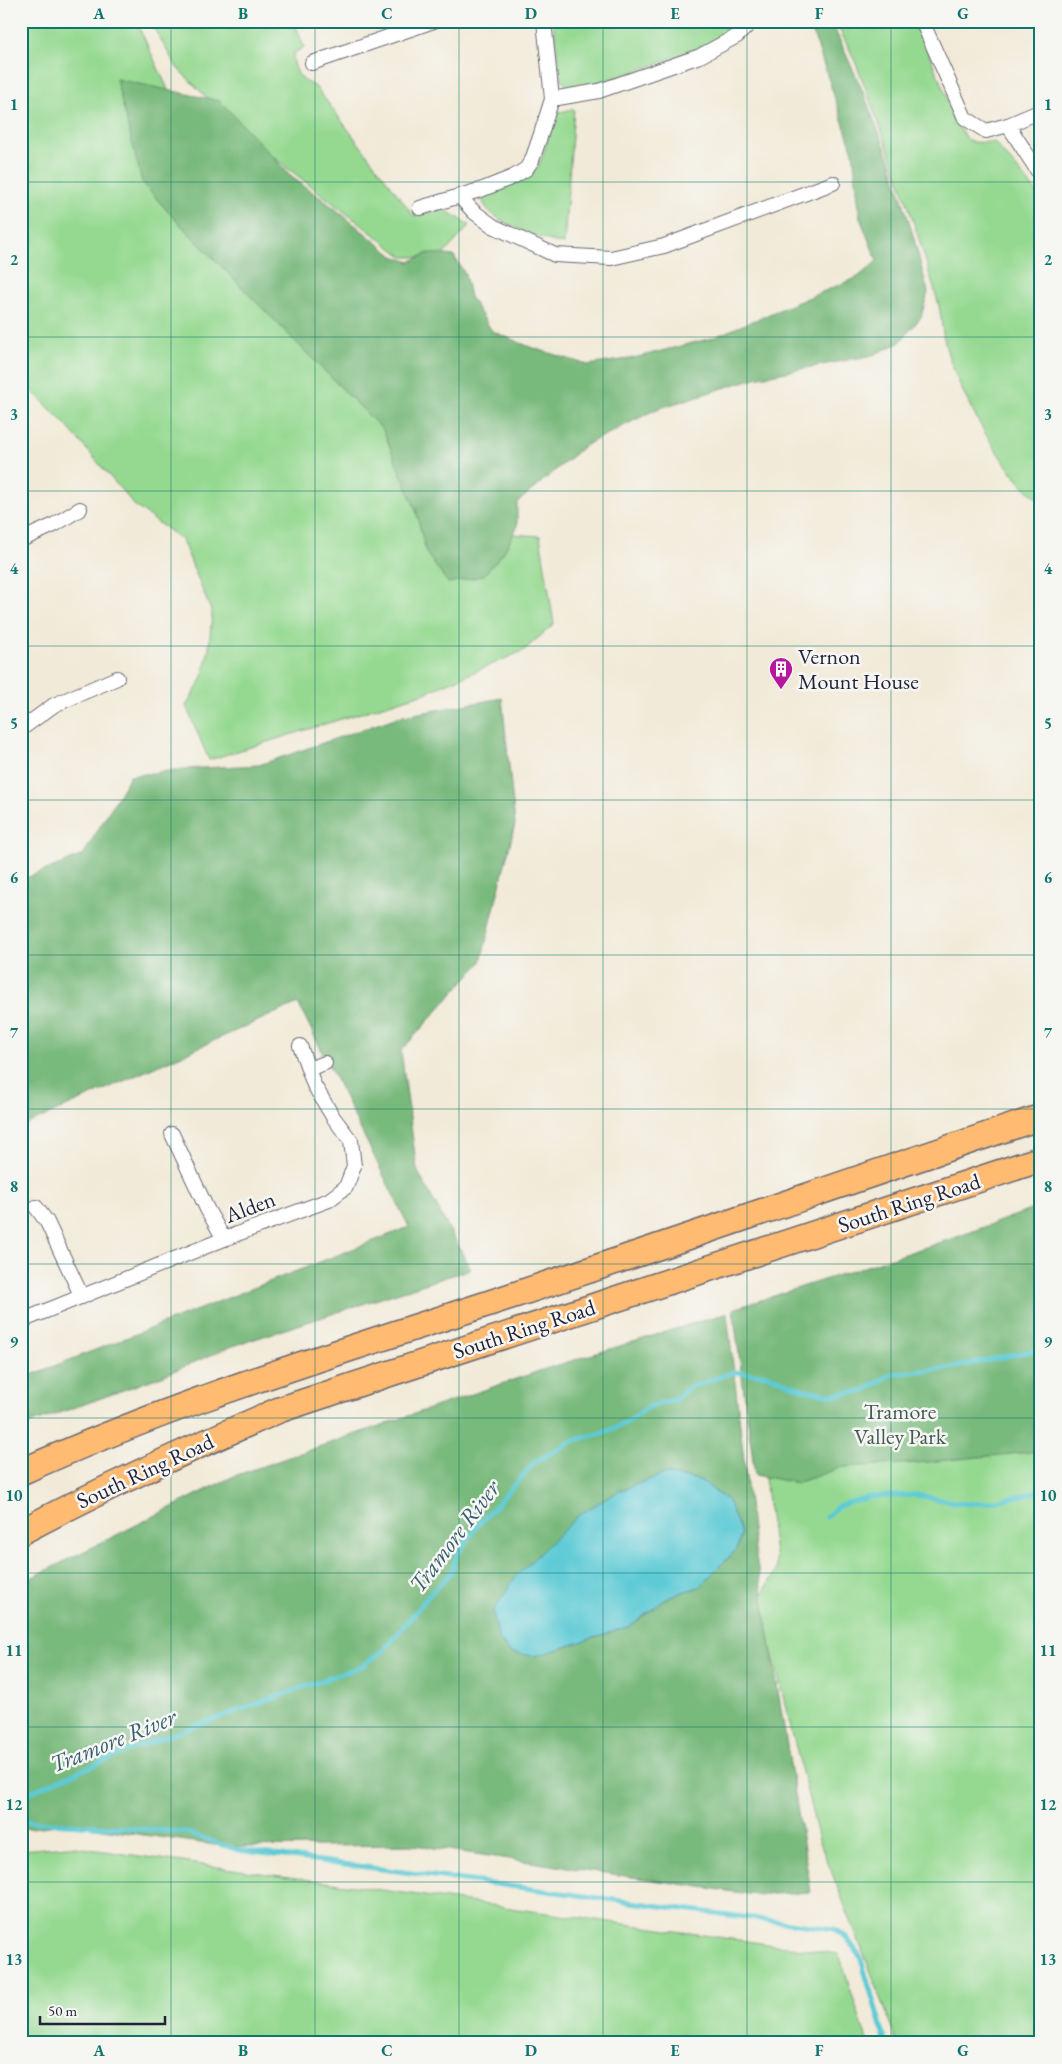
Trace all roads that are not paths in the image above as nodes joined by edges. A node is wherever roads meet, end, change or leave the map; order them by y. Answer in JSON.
{"nodes":[{"id":1,"x":434,"y":21,"type":"edge"},
{"id":2,"x":544,"y":21,"type":"edge"},
{"id":3,"x":752,"y":21,"type":"edge"},
{"id":4,"x":922,"y":21,"type":"edge"},
{"id":5,"x":312,"y":62,"type":"dead end"},
{"id":6,"x":552,"y":99,"type":"junction"},
{"id":7,"x":1041,"y":111,"type":"edge"},
{"id":8,"x":1008,"y":125,"type":"junction"},
{"id":9,"x":1041,"y":176,"type":"edge"},
{"id":10,"x":833,"y":182,"type":"dead end"},
{"id":11,"x":460,"y":197,"type":"junction"},
{"id":12,"x":420,"y":208,"type":"dead end"},
{"id":13,"x":80,"y":509,"type":"dead end"},
{"id":14,"x":21,"y":540,"type":"edge"},
{"id":15,"x":117,"y":678,"type":"dead end"},
{"id":16,"x":21,"y":729,"type":"edge"},
{"id":17,"x":300,"y":1046,"type":"dead end"},
{"id":18,"x":325,"y":1063,"type":"dead end"},
{"id":19,"x":308,"y":1070,"type":"junction"},
{"id":20,"x":1041,"y":1117,"type":"edge"},
{"id":21,"x":172,"y":1134,"type":"dead end"},
{"id":22,"x":1041,"y":1160,"type":"edge"},
{"id":23,"x":1041,"y":1175,"type":"edge"},
{"id":24,"x":910,"y":1204,"type":"junction"},
{"id":25,"x":36,"y":1208,"type":"dead end"},
{"id":26,"x":224,"y":1239,"type":"junction"},
{"id":27,"x":82,"y":1297,"type":"junction"},
{"id":28,"x":21,"y":1321,"type":"edge"},
{"id":29,"x":21,"y":1472,"type":"edge"},
{"id":30,"x":21,"y":1532,"type":"edge"}],
"edges":[{"from":1,"to":5,"type":"street"},
{"from":2,"to":6,"type":"street"},
{"from":3,"to":6,"type":"street"},
{"from":4,"to":8,"type":"street"},
{"from":6,"to":11,"type":"street"},
{"from":7,"to":8,"type":"street"},
{"from":8,"to":9,"type":"street"},
{"from":10,"to":11,"type":"street"},
{"from":11,"to":12,"type":"street"},
{"from":13,"to":14,"type":"street"},
{"from":15,"to":16,"type":"street"},
{"from":17,"to":19,"type":"street","name":"Alden"},
{"from":18,"to":19,"type":"street"},
{"from":19,"to":26,"type":"street","name":"Alden"},
{"from":20,"to":29,"type":"highway","name":"South Ring Road"},
{"from":21,"to":26,"type":"street"},
{"from":22,"to":24,"type":"highway","name":"South Ring Road"},
{"from":23,"to":24,"type":"highway"},
{"from":24,"to":30,"type":"highway","name":"South Ring Road"},
{"from":25,"to":27,"type":"street"},
{"from":26,"to":27,"type":"street","name":"Alden"},
{"from":27,"to":28,"type":"street","name":"Alden"}]}
